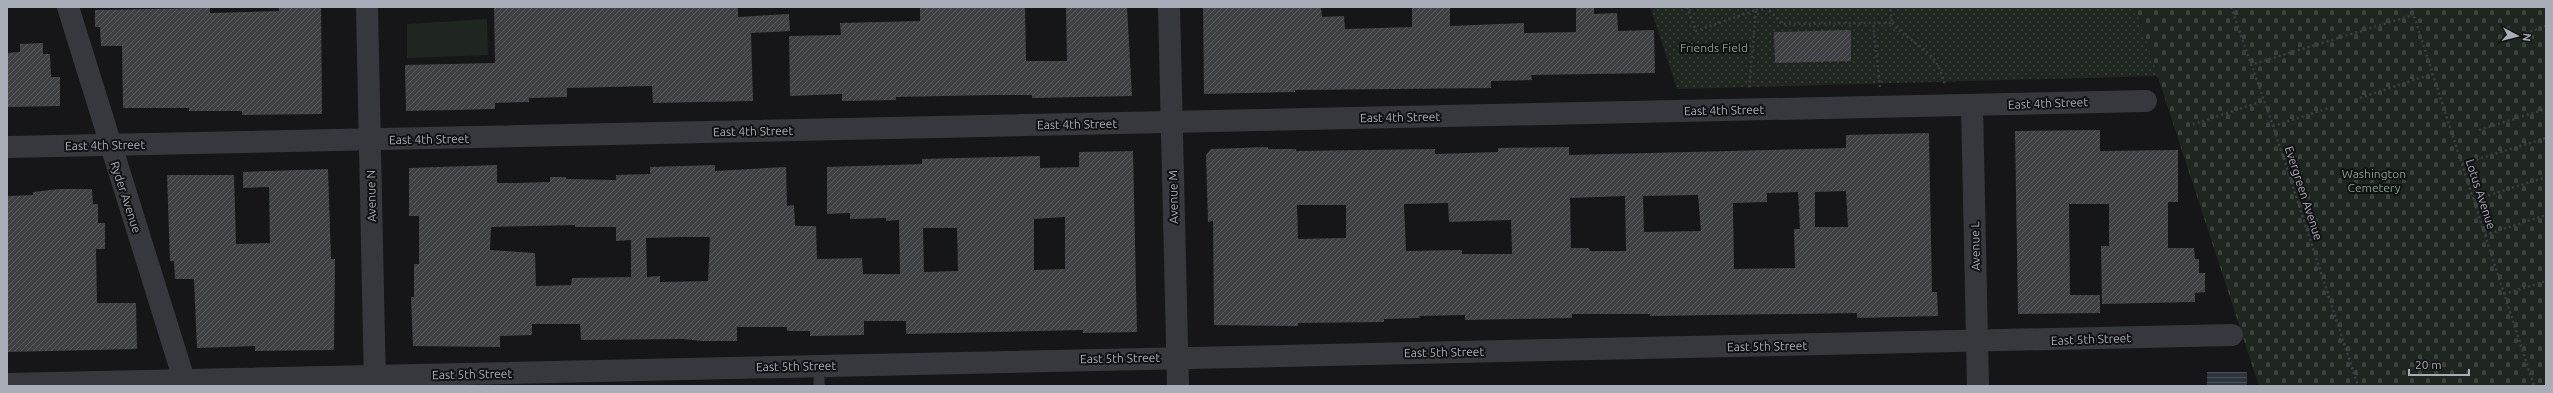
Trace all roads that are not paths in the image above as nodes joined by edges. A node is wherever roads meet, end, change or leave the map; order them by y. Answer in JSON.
{"nodes":[{"id":1,"x":68,"y":7,"type":"edge"},
{"id":2,"x":367,"y":7,"type":"edge"},
{"id":3,"x":1169,"y":7,"type":"edge"},
{"id":4,"x":2146,"y":101,"type":"dead end"},
{"id":5,"x":1972,"y":105,"type":"junction"},
{"id":6,"x":1171,"y":122,"type":"junction"},
{"id":7,"x":370,"y":140,"type":"junction"},
{"id":8,"x":110,"y":145,"type":"junction"},
{"id":9,"x":7,"y":147,"type":"edge"},
{"id":10,"x":2232,"y":335,"type":"dead end"},
{"id":11,"x":1977,"y":342,"type":"junction"},
{"id":12,"x":1178,"y":357,"type":"junction"},
{"id":13,"x":819,"y":376,"type":"edge"},
{"id":14,"x":375,"y":381,"type":"edge"},
{"id":15,"x":185,"y":383,"type":"edge"},
{"id":16,"x":7,"y":384,"type":"edge"},
{"id":17,"x":126,"y":384,"type":"edge"},
{"id":18,"x":1178,"y":386,"type":"edge"},
{"id":19,"x":1978,"y":386,"type":"edge"}],
"edges":[{"from":1,"to":8,"type":"street","name":"Ryder Avenue"},
{"from":2,"to":7,"type":"street","name":"Avenue N"},
{"from":3,"to":6,"type":"street","name":"Avenue M"},
{"from":4,"to":5,"type":"street","name":"East 4th Street"},
{"from":5,"to":6,"type":"street","name":"East 4th Street"},
{"from":5,"to":11,"type":"street","name":"Avenue L"},
{"from":6,"to":7,"type":"street","name":"East 4th Street"},
{"from":6,"to":12,"type":"street","name":"Avenue M"},
{"from":7,"to":8,"type":"street","name":"East 4th Street"},
{"from":7,"to":14,"type":"street","name":"Avenue N"},
{"from":8,"to":9,"type":"street","name":"East 4th Street"},
{"from":8,"to":15,"type":"street","name":"Ryder Avenue"},
{"from":10,"to":11,"type":"street","name":"East 5th Street"},
{"from":11,"to":12,"type":"street","name":"East 5th Street"},
{"from":11,"to":19,"type":"street","name":"Avenue L"},
{"from":12,"to":13,"type":"street","name":"East 5th Street"},
{"from":12,"to":18,"type":"street","name":"Avenue M"},
{"from":13,"to":14,"type":"street","name":"East 5th Street"},
{"from":14,"to":15,"type":"street","name":"East 5th Street"},
{"from":15,"to":17,"type":"street","name":"East 5th Street"},
{"from":16,"to":17,"type":"street","name":"East 5th Street"}]}
